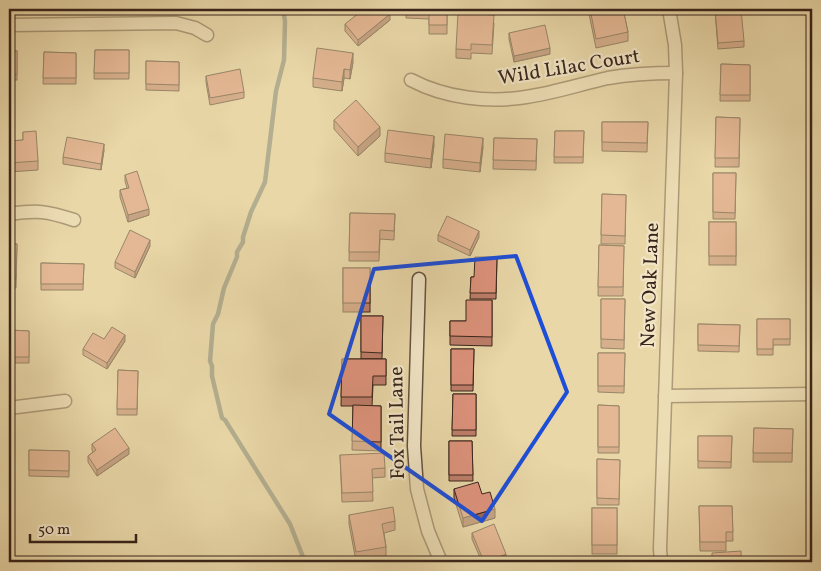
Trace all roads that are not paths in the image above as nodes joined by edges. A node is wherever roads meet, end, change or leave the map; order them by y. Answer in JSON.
{"nodes":[{"id":1,"x":669,"y":9,"type":"edge"},
{"id":2,"x":9,"y":25,"type":"edge"},
{"id":3,"x":207,"y":35,"type":"dead end"},
{"id":4,"x":676,"y":73,"type":"junction"},
{"id":5,"x":411,"y":80,"type":"dead end"},
{"id":6,"x":9,"y":214,"type":"edge"},
{"id":7,"x":74,"y":220,"type":"dead end"},
{"id":8,"x":419,"y":278,"type":"dead end"},
{"id":9,"x":812,"y":394,"type":"edge"},
{"id":10,"x":666,"y":396,"type":"junction"},
{"id":11,"x":65,"y":401,"type":"dead end"},
{"id":12,"x":9,"y":408,"type":"edge"},
{"id":13,"x":442,"y":562,"type":"edge"},
{"id":14,"x":661,"y":562,"type":"edge"}],
"edges":[{"from":1,"to":4,"type":"street","name":"New Oak Lane"},
{"from":2,"to":3,"type":"street"},
{"from":4,"to":5,"type":"street","name":"Wild Lilac Court"},
{"from":4,"to":10,"type":"street","name":"New Oak Lane"},
{"from":6,"to":7,"type":"street"},
{"from":8,"to":13,"type":"street","name":"Fox Tail Lane"},
{"from":9,"to":10,"type":"street"},
{"from":10,"to":14,"type":"street","name":"New Oak Lane"},
{"from":11,"to":12,"type":"street"}]}
